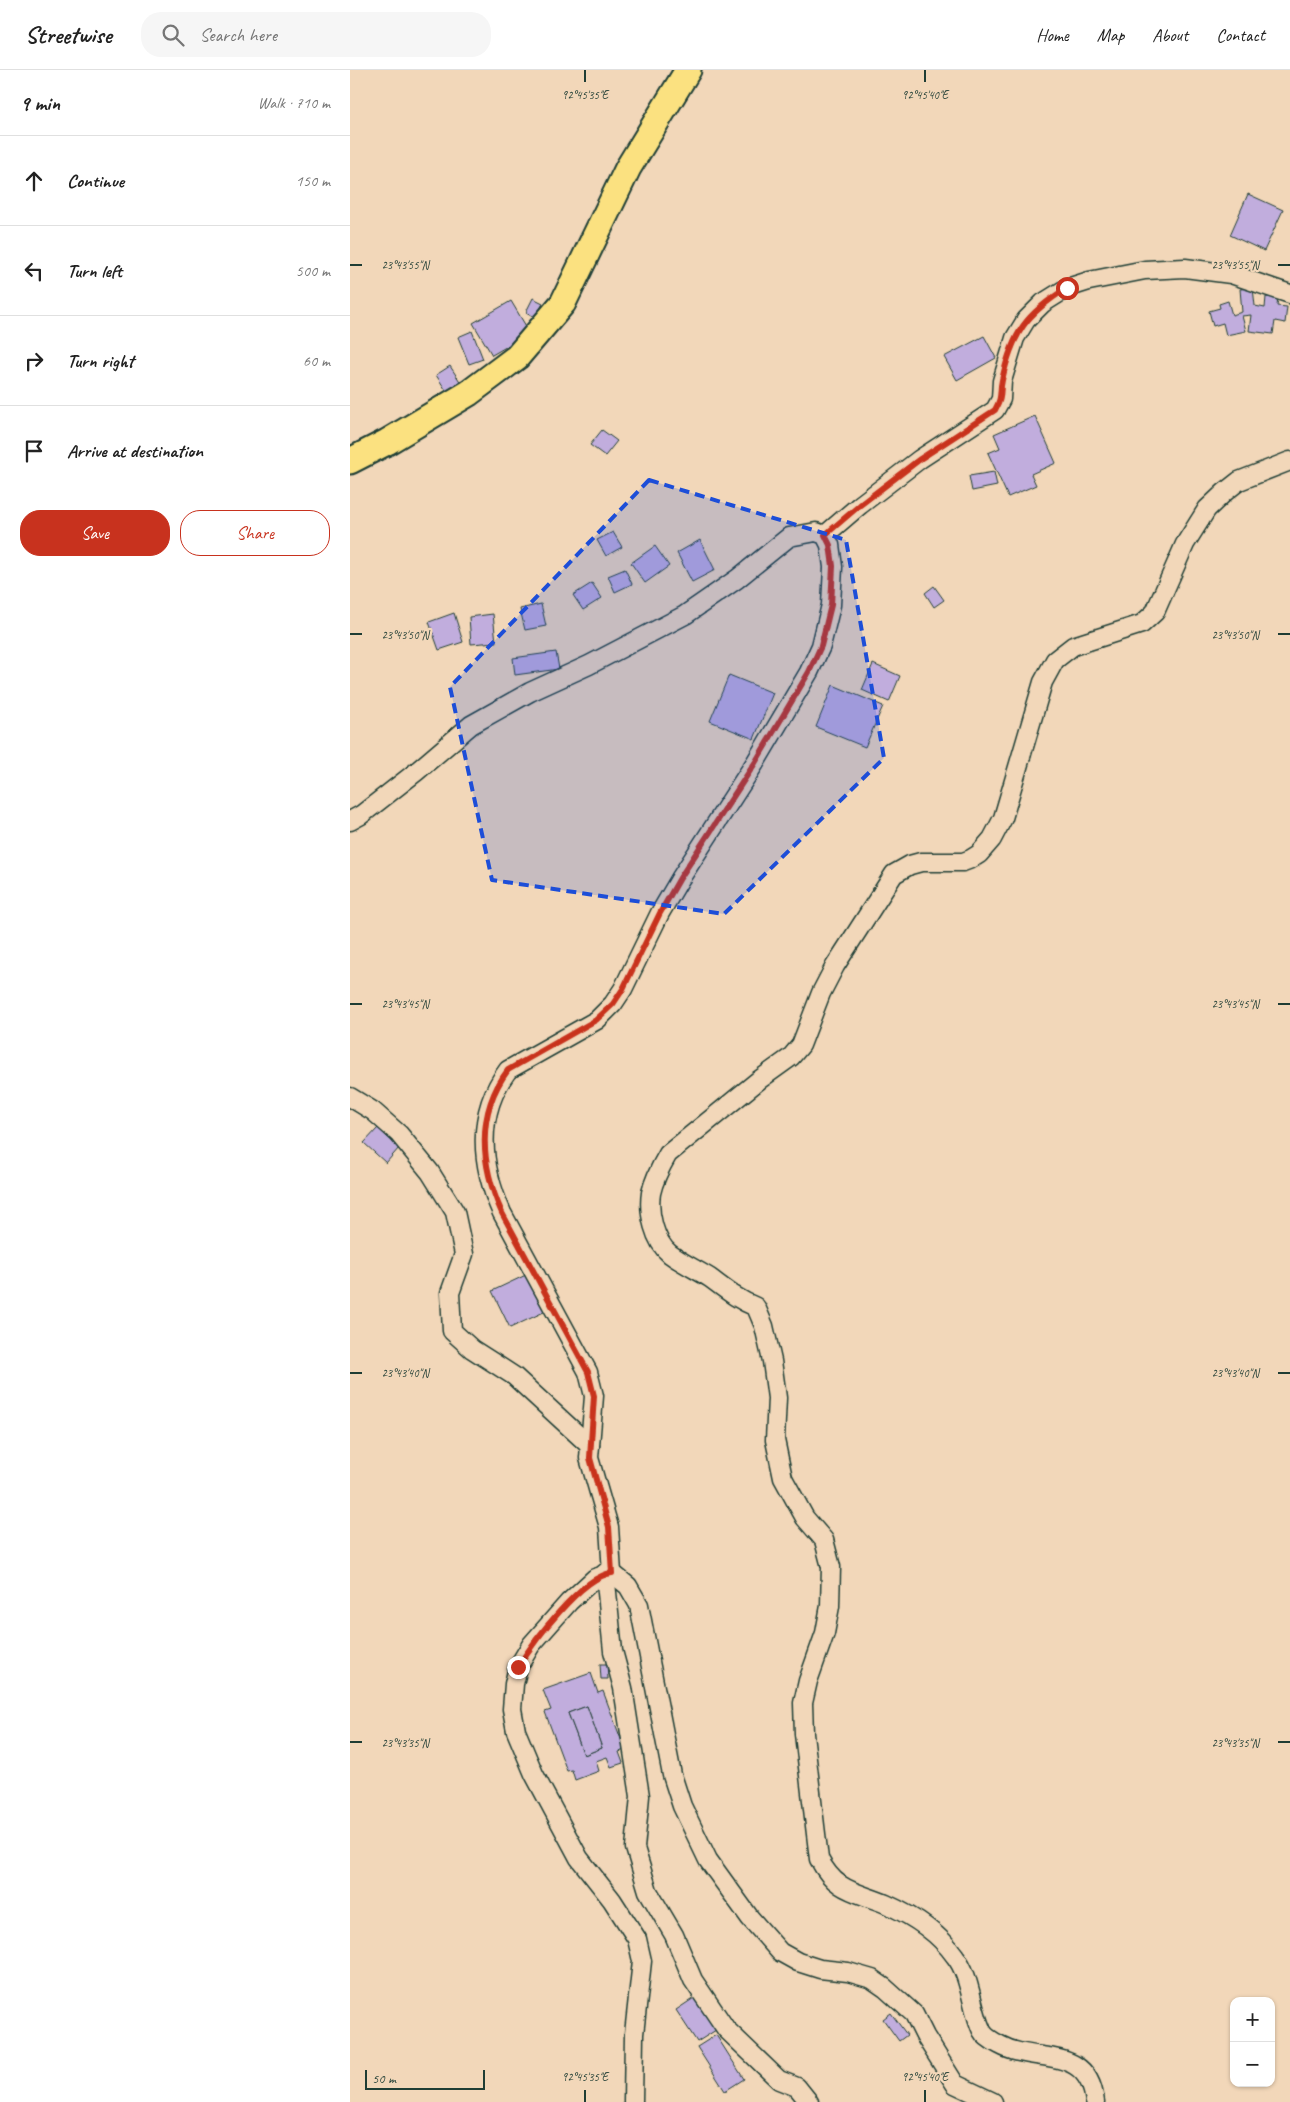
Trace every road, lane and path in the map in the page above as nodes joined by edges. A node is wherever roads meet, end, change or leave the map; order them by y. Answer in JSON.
{"nodes":[{"id":1,"x":688,"y":70,"type":"edge"},
{"id":2,"x":1290,"y":294,"type":"edge"},
{"id":3,"x":350,"y":461,"type":"edge"},
{"id":4,"x":1290,"y":461,"type":"edge"},
{"id":5,"x":825,"y":535,"type":"junction"},
{"id":6,"x":350,"y":821,"type":"edge"},
{"id":7,"x":350,"y":1097,"type":"edge"},
{"id":8,"x":590,"y":1446,"type":"junction"},
{"id":9,"x":609,"y":1573,"type":"junction"},
{"id":10,"x":633,"y":2102,"type":"edge"},
{"id":11,"x":810,"y":2102,"type":"edge"},
{"id":12,"x":994,"y":2102,"type":"edge"},
{"id":13,"x":1095,"y":2102,"type":"edge"}],
"edges":[{"from":1,"to":3,"type":"highway"},
{"from":2,"to":5,"type":"street"},
{"from":4,"to":13,"type":"street"},
{"from":5,"to":6,"type":"street"},
{"from":5,"to":8,"type":"street"},
{"from":7,"to":8,"type":"street"},
{"from":8,"to":9,"type":"street"},
{"from":9,"to":10,"type":"street"},
{"from":9,"to":11,"type":"street"},
{"from":9,"to":12,"type":"street"}]}
